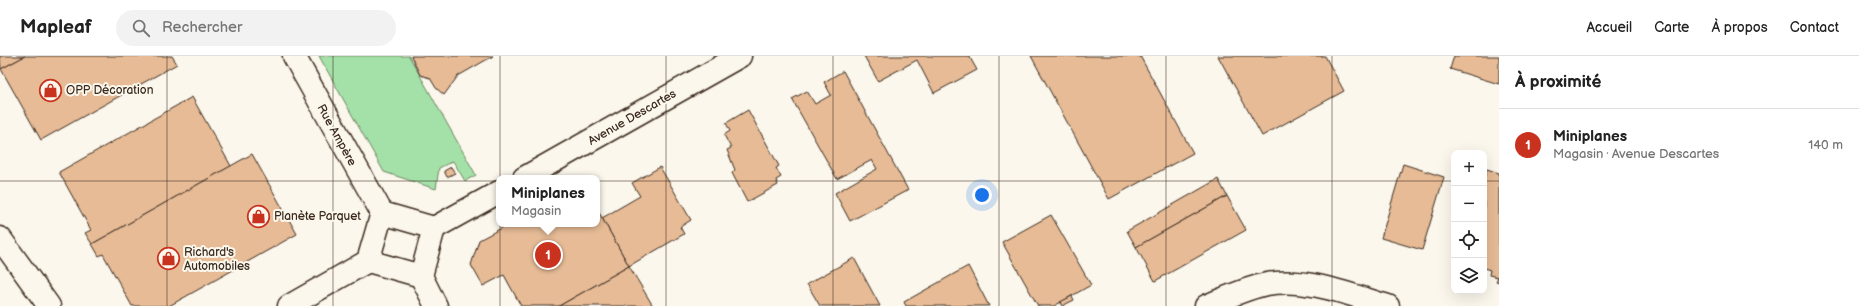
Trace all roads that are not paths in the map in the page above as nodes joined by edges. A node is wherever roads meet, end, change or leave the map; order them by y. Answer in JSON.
{"nodes":[{"id":1,"x":294,"y":56,"type":"edge"},
{"id":2,"x":740,"y":56,"type":"edge"},
{"id":3,"x":529,"y":175,"type":"edge"},
{"id":4,"x":496,"y":194,"type":"edge"},
{"id":5,"x":382,"y":214,"type":"junction"},
{"id":6,"x":434,"y":228,"type":"junction"},
{"id":7,"x":0,"y":238,"type":"edge"},
{"id":8,"x":368,"y":262,"type":"junction"},
{"id":9,"x":421,"y":276,"type":"junction"},
{"id":10,"x":49,"y":306,"type":"edge"},
{"id":11,"x":288,"y":306,"type":"edge"},
{"id":12,"x":436,"y":306,"type":"edge"},
{"id":13,"x":1206,"y":306,"type":"edge"},
{"id":14,"x":1388,"y":306,"type":"edge"}],
"edges":[{"from":1,"to":5,"type":"street","name":"Rue Ampère"},
{"from":2,"to":3,"type":"street","name":"Avenue Descartes"},
{"from":4,"to":6,"type":"street"},
{"from":5,"to":6,"type":"street"},
{"from":5,"to":8,"type":"street"},
{"from":6,"to":9,"type":"street"},
{"from":7,"to":10,"type":"street"},
{"from":8,"to":9,"type":"street"},
{"from":8,"to":11,"type":"street"},
{"from":9,"to":12,"type":"street"},
{"from":13,"to":14,"type":"street"}]}
